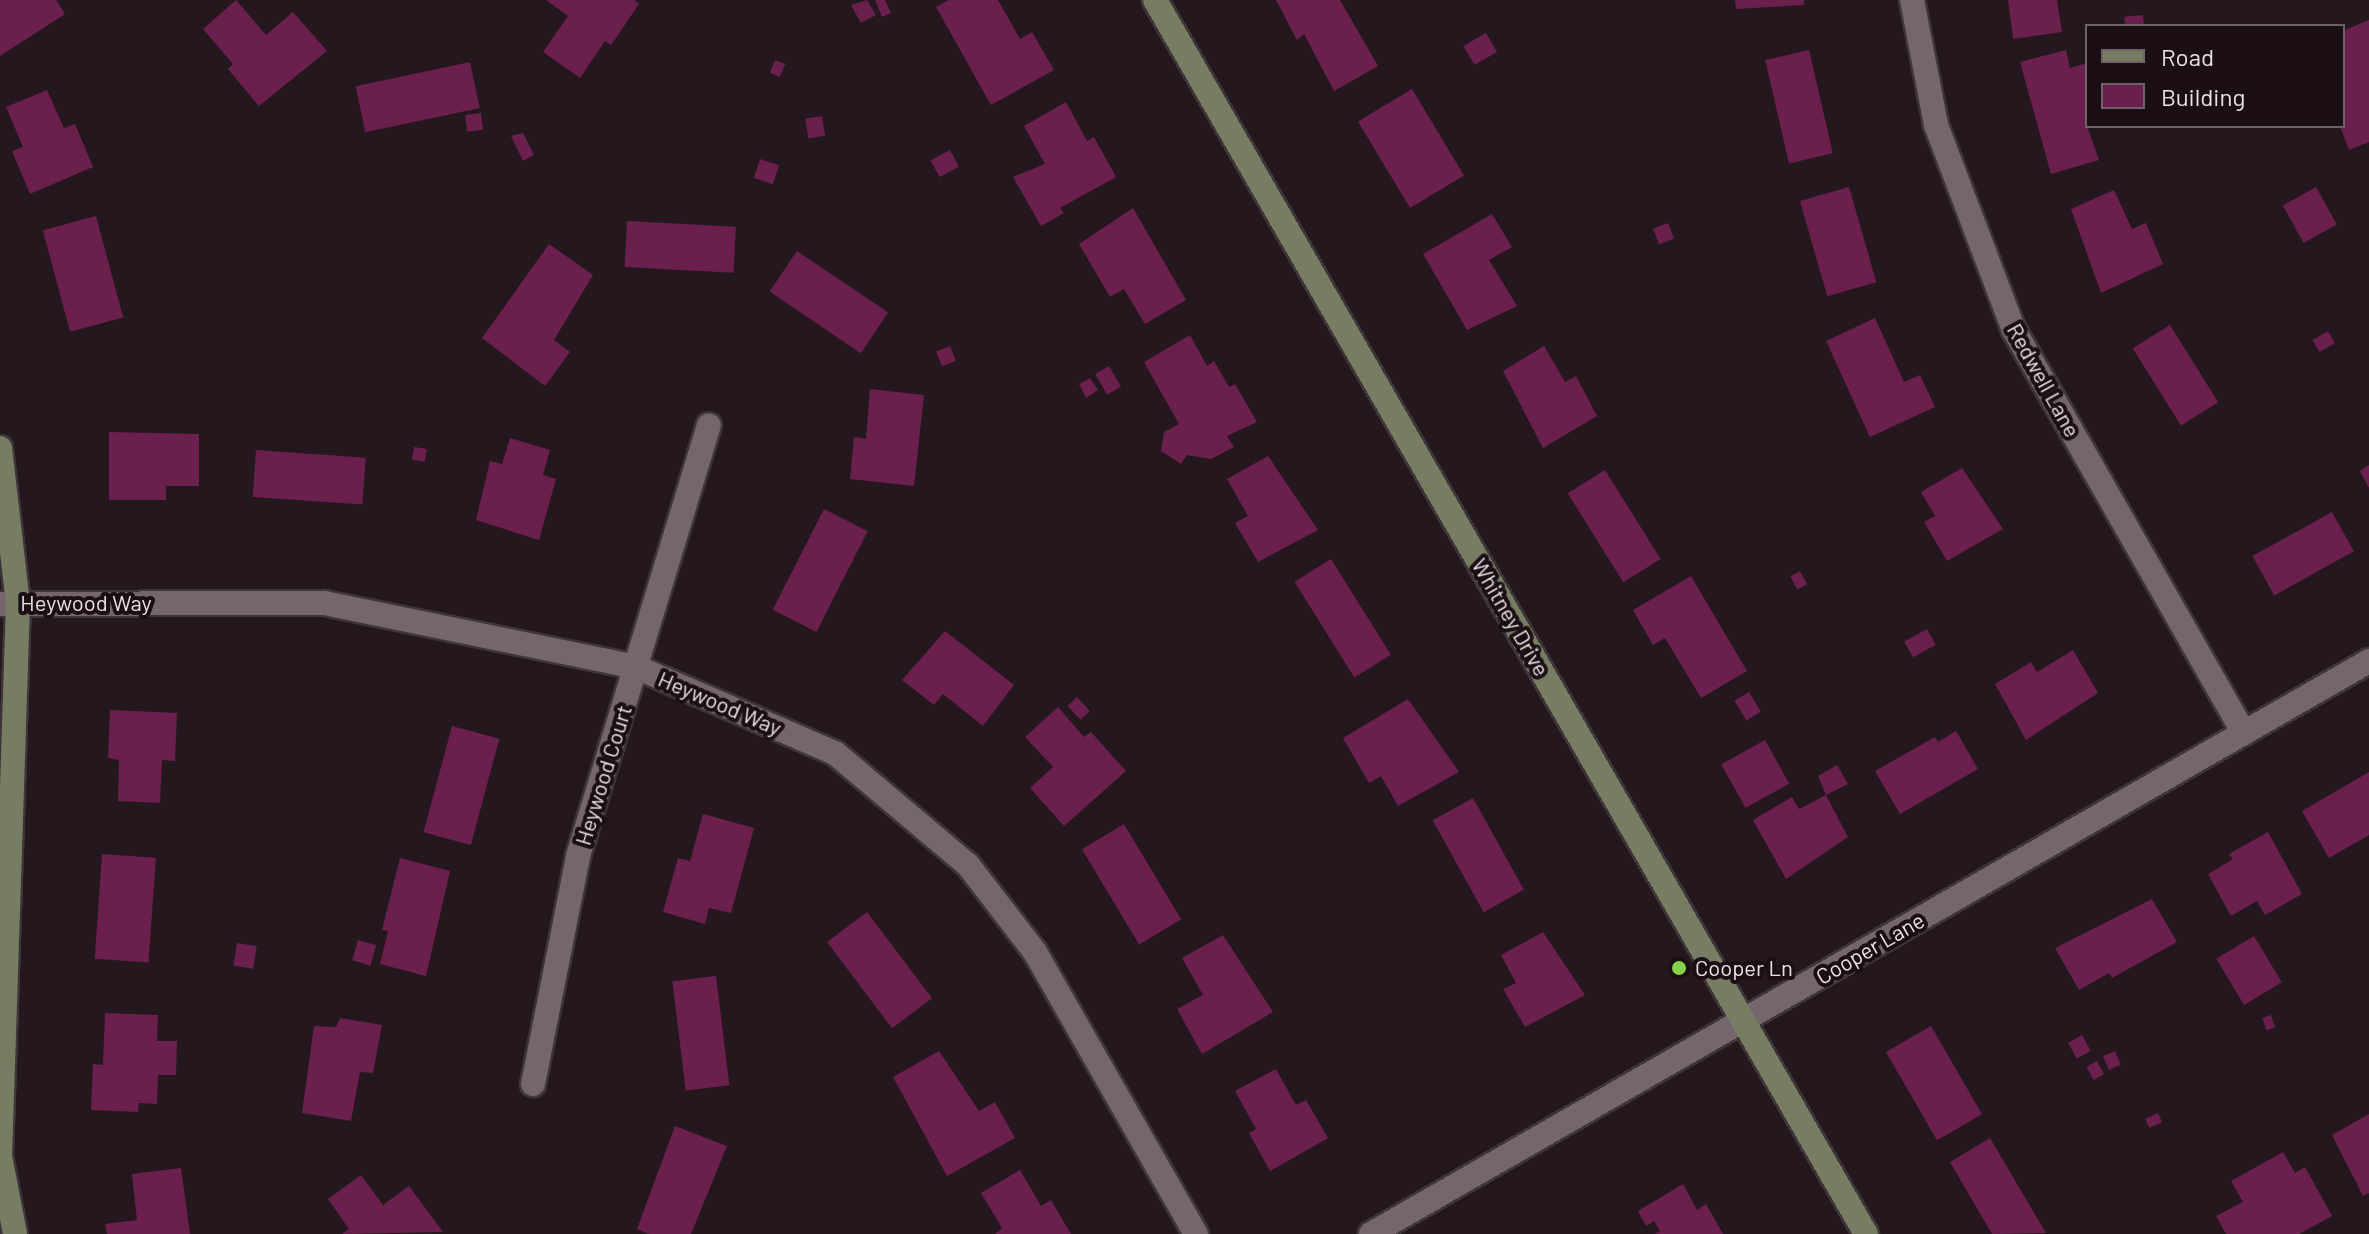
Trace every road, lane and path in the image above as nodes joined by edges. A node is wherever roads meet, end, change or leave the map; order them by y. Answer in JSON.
{"nodes":[{"id":1,"x":1155,"y":0,"type":"edge"},
{"id":2,"x":1912,"y":0,"type":"edge"},
{"id":3,"x":709,"y":425,"type":"dead end"},
{"id":4,"x":0,"y":448,"type":"edge"},
{"id":5,"x":9,"y":604,"type":"edge"},
{"id":6,"x":2369,"y":661,"type":"edge"},
{"id":7,"x":636,"y":667,"type":"junction"},
{"id":8,"x":2244,"y":733,"type":"junction"},
{"id":9,"x":1743,"y":1020,"type":"junction"},
{"id":10,"x":533,"y":1084,"type":"dead end"},
{"id":11,"x":0,"y":1156,"type":"edge"},
{"id":12,"x":15,"y":1234,"type":"edge"},
{"id":13,"x":1196,"y":1234,"type":"edge"},
{"id":14,"x":1371,"y":1234,"type":"edge"},
{"id":15,"x":1866,"y":1234,"type":"edge"}],
"edges":[{"from":1,"to":9,"type":"street","name":"Whitney Drive"},
{"from":2,"to":8,"type":"street","name":"Redwell Lane"},
{"from":3,"to":7,"type":"street","name":"Heywood Court"},
{"from":4,"to":5,"type":"street"},
{"from":5,"to":7,"type":"street","name":"Heywood Way"},
{"from":5,"to":11,"type":"street"},
{"from":6,"to":8,"type":"street","name":"Cooper Lane"},
{"from":7,"to":10,"type":"street","name":"Heywood Court"},
{"from":7,"to":13,"type":"street","name":"Heywood Way"},
{"from":8,"to":9,"type":"street","name":"Cooper Lane"},
{"from":9,"to":14,"type":"street","name":"Cooper Lane"},
{"from":9,"to":15,"type":"street","name":"Whitney Drive"},
{"from":11,"to":12,"type":"street"}]}
